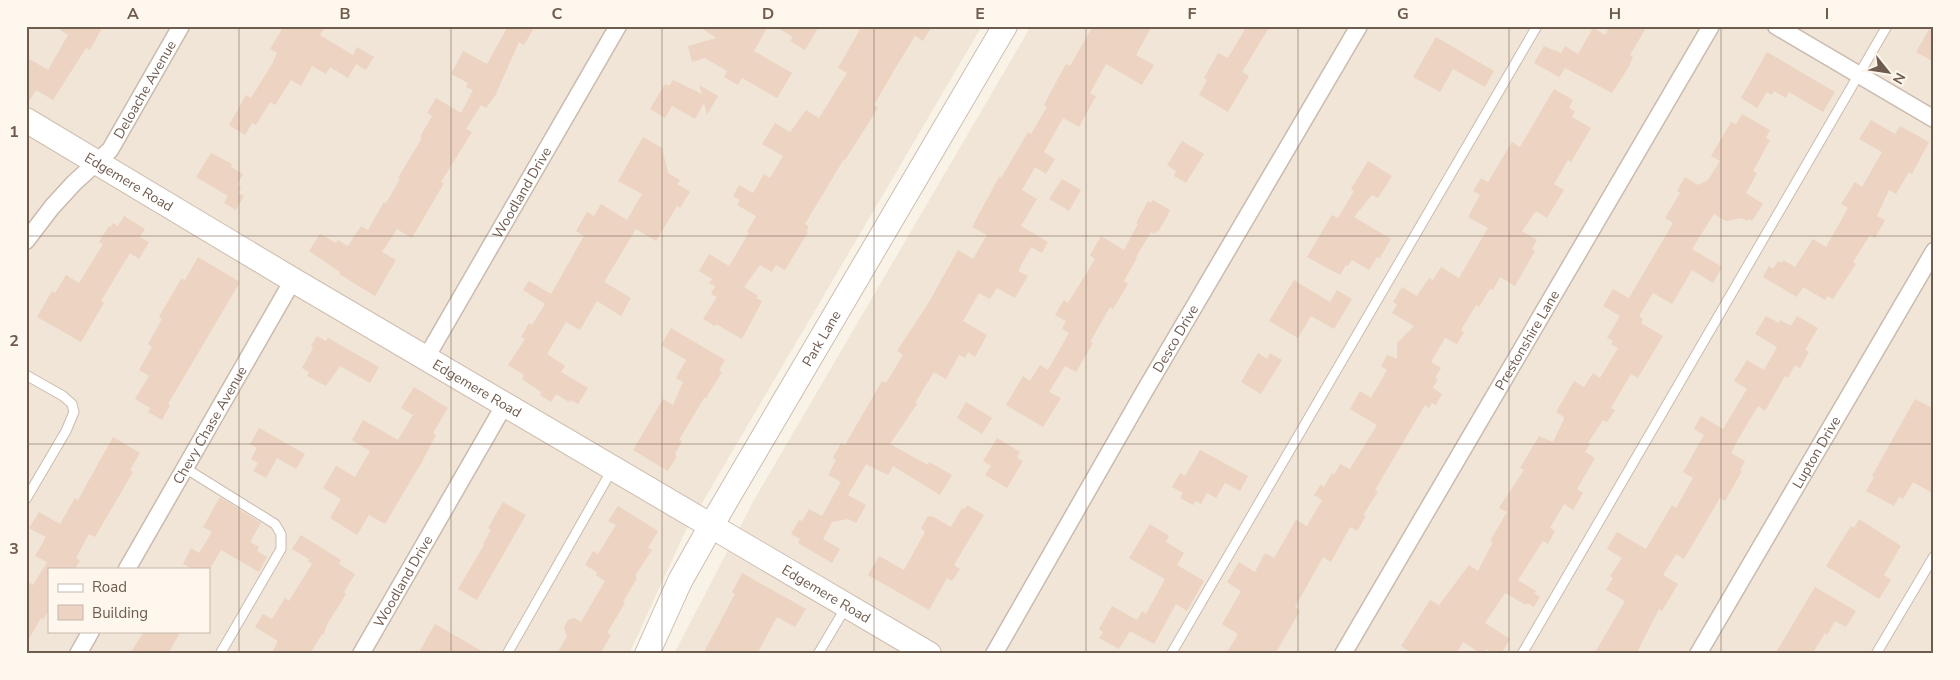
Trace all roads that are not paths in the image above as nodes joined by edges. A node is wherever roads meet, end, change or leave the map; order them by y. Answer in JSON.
{"nodes":[{"id":1,"x":181,"y":26,"type":"edge"},
{"id":2,"x":618,"y":26,"type":"edge"},
{"id":3,"x":1005,"y":26,"type":"edge"},
{"id":4,"x":1359,"y":26,"type":"edge"},
{"id":5,"x":1537,"y":26,"type":"edge"},
{"id":6,"x":1711,"y":26,"type":"edge"},
{"id":7,"x":1776,"y":26,"type":"edge"},
{"id":8,"x":1887,"y":26,"type":"edge"},
{"id":9,"x":1859,"y":75,"type":"junction"},
{"id":10,"x":1934,"y":119,"type":"edge"},
{"id":11,"x":26,"y":120,"type":"edge"},
{"id":12,"x":96,"y":162,"type":"junction"},
{"id":13,"x":26,"y":241,"type":"edge"},
{"id":14,"x":1934,"y":251,"type":"edge"},
{"id":15,"x":293,"y":280,"type":"junction"},
{"id":16,"x":426,"y":358,"type":"junction"},
{"id":17,"x":26,"y":375,"type":"edge"},
{"id":18,"x":505,"y":404,"type":"junction"},
{"id":19,"x":185,"y":468,"type":"junction"},
{"id":20,"x":613,"y":468,"type":"junction"},
{"id":21,"x":26,"y":499,"type":"edge"},
{"id":22,"x":711,"y":526,"type":"junction"},
{"id":23,"x":1934,"y":556,"type":"edge"},
{"id":24,"x":128,"y":568,"type":"edge"},
{"id":25,"x":846,"y":605,"type":"junction"},
{"id":26,"x":89,"y":632,"type":"edge"},
{"id":27,"x":78,"y":654,"type":"edge"},
{"id":28,"x":220,"y":654,"type":"edge"},
{"id":29,"x":362,"y":654,"type":"edge"},
{"id":30,"x":507,"y":654,"type":"edge"},
{"id":31,"x":647,"y":654,"type":"edge"},
{"id":32,"x":818,"y":654,"type":"edge"},
{"id":33,"x":929,"y":654,"type":"edge"},
{"id":34,"x":994,"y":654,"type":"edge"},
{"id":35,"x":1171,"y":654,"type":"edge"},
{"id":36,"x":1343,"y":654,"type":"edge"},
{"id":37,"x":1522,"y":654,"type":"edge"},
{"id":38,"x":1698,"y":654,"type":"edge"},
{"id":39,"x":1876,"y":654,"type":"edge"}],
"edges":[{"from":1,"to":12,"type":"street","name":"Deloache Avenue"},
{"from":2,"to":16,"type":"street","name":"Woodland Drive"},
{"from":3,"to":22,"type":"street","name":"Park Lane"},
{"from":4,"to":34,"type":"street","name":"Desco Drive"},
{"from":5,"to":35,"type":"lane"},
{"from":6,"to":36,"type":"street","name":"Prestonshire Lane"},
{"from":7,"to":9,"type":"street"},
{"from":8,"to":9,"type":"lane"},
{"from":9,"to":10,"type":"street"},
{"from":9,"to":37,"type":"lane"},
{"from":11,"to":12,"type":"street","name":"Edgemere Road"},
{"from":12,"to":13,"type":"street","name":"Deloache Avenue"},
{"from":12,"to":15,"type":"street","name":"Edgemere Road"},
{"from":14,"to":38,"type":"street","name":"Lupton Drive"},
{"from":15,"to":16,"type":"street","name":"Edgemere Road"},
{"from":15,"to":19,"type":"street","name":"Chevy Chase Avenue"},
{"from":16,"to":18,"type":"street","name":"Edgemere Road"},
{"from":17,"to":21,"type":"lane"},
{"from":18,"to":20,"type":"street","name":"Edgemere Road"},
{"from":18,"to":29,"type":"street","name":"Woodland Drive"},
{"from":19,"to":24,"type":"street","name":"Chevy Chase Avenue"},
{"from":19,"to":28,"type":"lane"},
{"from":20,"to":22,"type":"street","name":"Edgemere Road"},
{"from":20,"to":30,"type":"lane"},
{"from":22,"to":25,"type":"street","name":"Edgemere Road"},
{"from":22,"to":31,"type":"street","name":"Park Lane"},
{"from":23,"to":39,"type":"lane"},
{"from":25,"to":32,"type":"lane"},
{"from":25,"to":33,"type":"street","name":"Edgemere Road"},
{"from":26,"to":27,"type":"street"}]}
